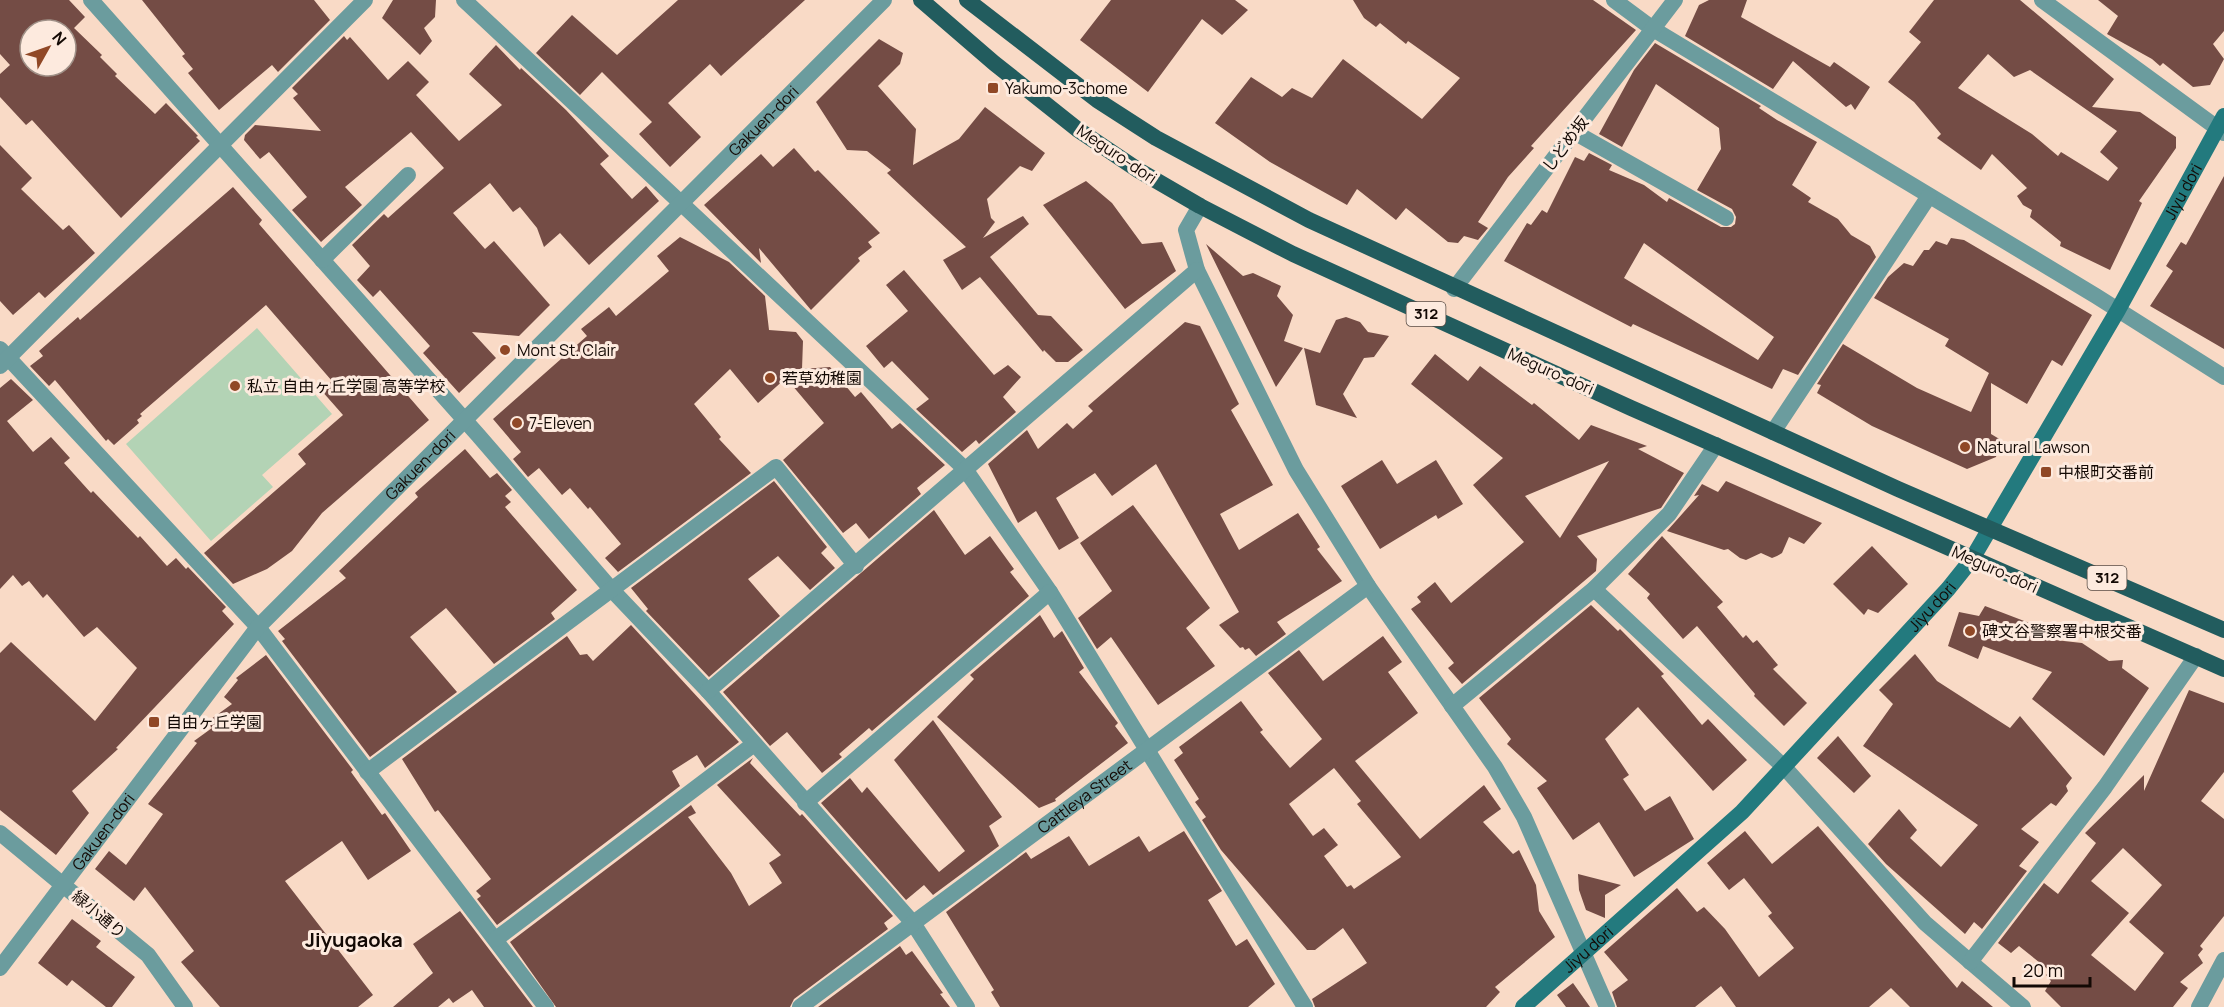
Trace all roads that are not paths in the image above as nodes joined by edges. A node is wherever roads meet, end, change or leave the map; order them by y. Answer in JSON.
{"nodes":[{"id":1,"x":91,"y":0,"type":"edge"},
{"id":2,"x":365,"y":0,"type":"edge"},
{"id":3,"x":464,"y":0,"type":"edge"},
{"id":4,"x":884,"y":0,"type":"edge"},
{"id":5,"x":921,"y":0,"type":"edge"},
{"id":6,"x":968,"y":0,"type":"edge"},
{"id":7,"x":1614,"y":0,"type":"edge"},
{"id":8,"x":1675,"y":0,"type":"edge"},
{"id":9,"x":2042,"y":0,"type":"edge"},
{"id":10,"x":1653,"y":29,"type":"junction"},
{"id":11,"x":2222,"y":126,"type":"edge"},
{"id":12,"x":1574,"y":132,"type":"junction"},
{"id":13,"x":221,"y":144,"type":"junction"},
{"id":14,"x":408,"y":175,"type":"dead end"},
{"id":15,"x":1929,"y":196,"type":"junction"},
{"id":16,"x":682,"y":204,"type":"junction"},
{"id":17,"x":1200,"y":206,"type":"junction"},
{"id":18,"x":1726,"y":218,"type":"dead end"},
{"id":19,"x":322,"y":260,"type":"junction"},
{"id":20,"x":1197,"y":270,"type":"junction"},
{"id":21,"x":1454,"y":289,"type":"junction"},
{"id":22,"x":2118,"y":310,"type":"junction"},
{"id":23,"x":3,"y":358,"type":"edge"},
{"id":24,"x":2224,"y":377,"type":"edge"},
{"id":25,"x":465,"y":421,"type":"junction"},
{"id":26,"x":1773,"y":432,"type":"junction"},
{"id":27,"x":1716,"y":445,"type":"junction"},
{"id":28,"x":965,"y":470,"type":"junction"},
{"id":29,"x":1989,"y":526,"type":"junction"},
{"id":30,"x":1971,"y":559,"type":"junction"},
{"id":31,"x":856,"y":566,"type":"junction"},
{"id":32,"x":1368,"y":586,"type":"junction"},
{"id":33,"x":611,"y":589,"type":"junction"},
{"id":34,"x":1594,"y":589,"type":"junction"},
{"id":35,"x":1050,"y":592,"type":"junction"},
{"id":36,"x":258,"y":627,"type":"junction"},
{"id":37,"x":2224,"y":630,"type":"edge"},
{"id":38,"x":2196,"y":656,"type":"junction"},
{"id":39,"x":2224,"y":669,"type":"edge"},
{"id":40,"x":708,"y":691,"type":"junction"},
{"id":41,"x":1452,"y":706,"type":"junction"},
{"id":42,"x":754,"y":744,"type":"junction"},
{"id":43,"x":1145,"y":751,"type":"junction"},
{"id":44,"x":1785,"y":768,"type":"junction"},
{"id":45,"x":367,"y":772,"type":"junction"},
{"id":46,"x":805,"y":803,"type":"junction"},
{"id":47,"x":0,"y":833,"type":"edge"},
{"id":48,"x":63,"y":885,"type":"junction"},
{"id":49,"x":913,"y":922,"type":"junction"},
{"id":50,"x":495,"y":939,"type":"junction"},
{"id":51,"x":1584,"y":953,"type":"junction"},
{"id":52,"x":2224,"y":960,"type":"edge"},
{"id":53,"x":1970,"y":962,"type":"junction"},
{"id":54,"x":0,"y":968,"type":"edge"},
{"id":55,"x":185,"y":1007,"type":"edge"},
{"id":56,"x":546,"y":1007,"type":"edge"},
{"id":57,"x":800,"y":1007,"type":"edge"},
{"id":58,"x":967,"y":1007,"type":"edge"},
{"id":59,"x":1305,"y":1007,"type":"edge"},
{"id":60,"x":1523,"y":1007,"type":"edge"},
{"id":61,"x":1607,"y":1007,"type":"edge"},
{"id":62,"x":2023,"y":1007,"type":"edge"},
{"id":63,"x":2199,"y":1007,"type":"edge"}],
"edges":[{"from":1,"to":13,"type":"street"},
{"from":2,"to":13,"type":"street"},
{"from":3,"to":16,"type":"street"},
{"from":4,"to":16,"type":"street","name":"Gakuen-dori"},
{"from":5,"to":17,"type":"main road","name":"Meguro-dori","number":"312"},
{"from":6,"to":21,"type":"main road","name":"Meguro-dori","number":"312"},
{"from":7,"to":10,"type":"street"},
{"from":8,"to":10,"type":"street","name":"しどめ坂"},
{"from":9,"to":11,"type":"street"},
{"from":10,"to":12,"type":"street","name":"しどめ坂"},
{"from":10,"to":15,"type":"street"},
{"from":11,"to":22,"type":"main road","name":"Jiyu dori"},
{"from":12,"to":18,"type":"street"},
{"from":12,"to":21,"type":"street","name":"しどめ坂"},
{"from":13,"to":19,"type":"street"},
{"from":13,"to":23,"type":"street"},
{"from":14,"to":19,"type":"street"},
{"from":15,"to":22,"type":"street"},
{"from":15,"to":26,"type":"street"},
{"from":16,"to":25,"type":"street","name":"Gakuen-dori"},
{"from":16,"to":28,"type":"street"},
{"from":17,"to":20,"type":"street"},
{"from":17,"to":27,"type":"main road","name":"Meguro-dori","number":"312"},
{"from":19,"to":25,"type":"street"},
{"from":20,"to":28,"type":"street"},
{"from":20,"to":32,"type":"street"},
{"from":21,"to":26,"type":"main road","name":"Meguro-dori","number":"312"},
{"from":22,"to":24,"type":"street"},
{"from":22,"to":29,"type":"main road","name":"Jiyu dori"},
{"from":23,"to":36,"type":"street"},
{"from":25,"to":33,"type":"street"},
{"from":25,"to":36,"type":"street","name":"Gakuen-dori"},
{"from":26,"to":29,"type":"main road","name":"Meguro-dori","number":"312"},
{"from":27,"to":30,"type":"main road","name":"Meguro-dori","number":"312"},
{"from":27,"to":34,"type":"street"},
{"from":28,"to":31,"type":"street"},
{"from":28,"to":35,"type":"street"},
{"from":29,"to":30,"type":"main road","name":"Jiyu dori"},
{"from":29,"to":37,"type":"main road","name":"Meguro-dori","number":"312"},
{"from":30,"to":38,"type":"main road","name":"Meguro-dori","number":"312"},
{"from":30,"to":44,"type":"main road","name":"Jiyu dori"},
{"from":31,"to":33,"type":"street"},
{"from":31,"to":40,"type":"street"},
{"from":32,"to":41,"type":"street"},
{"from":32,"to":43,"type":"street","name":"Cattleya Street"},
{"from":33,"to":40,"type":"street"},
{"from":33,"to":45,"type":"street"},
{"from":34,"to":41,"type":"street"},
{"from":34,"to":44,"type":"street"},
{"from":35,"to":43,"type":"street"},
{"from":35,"to":46,"type":"street"},
{"from":36,"to":45,"type":"street"},
{"from":36,"to":48,"type":"street","name":"Gakuen-dori"},
{"from":38,"to":39,"type":"main road","name":"Meguro-dori","number":"312"},
{"from":38,"to":53,"type":"street"},
{"from":40,"to":42,"type":"street"},
{"from":41,"to":51,"type":"street"},
{"from":42,"to":46,"type":"street"},
{"from":42,"to":50,"type":"street"},
{"from":43,"to":49,"type":"street","name":"Cattleya Street"},
{"from":43,"to":59,"type":"street"},
{"from":44,"to":51,"type":"main road","name":"Jiyu dori"},
{"from":44,"to":53,"type":"street"},
{"from":45,"to":50,"type":"street"},
{"from":46,"to":49,"type":"street"},
{"from":47,"to":48,"type":"street","name":"緑小通り"},
{"from":48,"to":54,"type":"street","name":"Gakuen-dori"},
{"from":48,"to":55,"type":"street","name":"緑小通り"},
{"from":49,"to":57,"type":"street","name":"Cattleya Street"},
{"from":49,"to":58,"type":"street"},
{"from":50,"to":56,"type":"street"},
{"from":51,"to":60,"type":"main road","name":"Jiyu dori"},
{"from":51,"to":61,"type":"street"},
{"from":52,"to":63,"type":"street"},
{"from":53,"to":62,"type":"street"}]}
